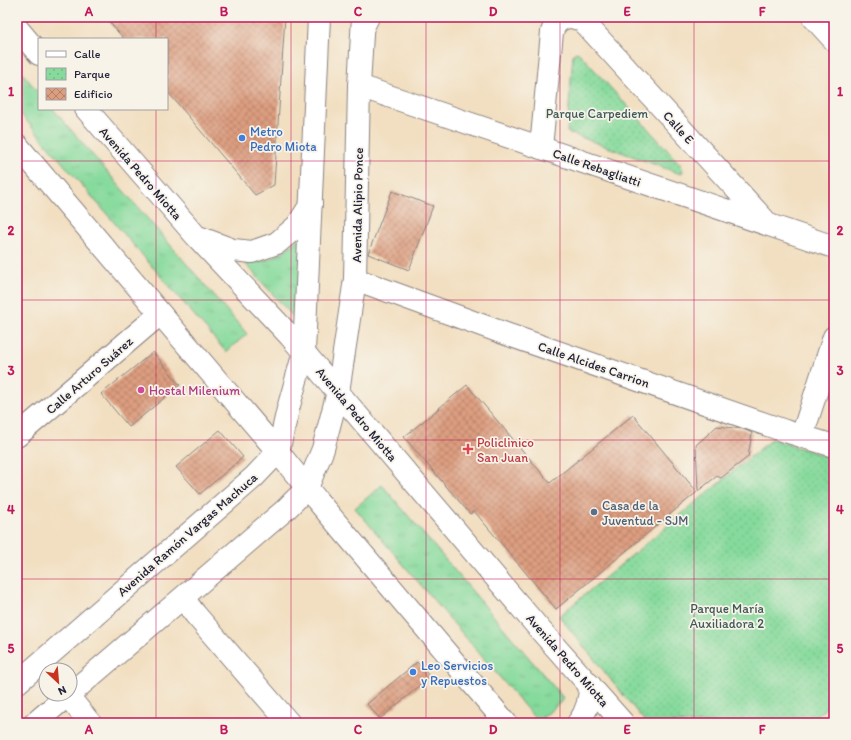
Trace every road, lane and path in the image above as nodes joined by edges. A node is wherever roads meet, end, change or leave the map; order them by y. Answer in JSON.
{"nodes":[{"id":1,"x":319,"y":17,"type":"edge"},
{"id":2,"x":570,"y":17,"type":"edge"},
{"id":3,"x":813,"y":17,"type":"edge"},
{"id":4,"x":365,"y":20,"type":"edge"},
{"id":5,"x":17,"y":28,"type":"edge"},
{"id":6,"x":834,"y":40,"type":"edge"},
{"id":7,"x":38,"y":53,"type":"edge"},
{"id":8,"x":359,"y":86,"type":"junction"},
{"id":9,"x":87,"y":110,"type":"edge"},
{"id":10,"x":17,"y":145,"type":"edge"},
{"id":11,"x":541,"y":148,"type":"junction"},
{"id":12,"x":311,"y":204,"type":"junction"},
{"id":13,"x":768,"y":225,"type":"junction"},
{"id":14,"x":196,"y":236,"type":"junction"},
{"id":15,"x":834,"y":247,"type":"edge"},
{"id":16,"x":355,"y":279,"type":"junction"},
{"id":17,"x":160,"y":314,"type":"junction"},
{"id":18,"x":834,"y":337,"type":"edge"},
{"id":19,"x":304,"y":352,"type":"junction"},
{"id":20,"x":338,"y":392,"type":"junction"},
{"id":21,"x":18,"y":434,"type":"edge"},
{"id":22,"x":802,"y":436,"type":"junction"},
{"id":23,"x":834,"y":446,"type":"edge"},
{"id":24,"x":278,"y":452,"type":"junction"},
{"id":25,"x":307,"y":488,"type":"junction"},
{"id":26,"x":183,"y":598,"type":"junction"},
{"id":27,"x":17,"y":683,"type":"edge"},
{"id":28,"x":590,"y":685,"type":"junction"},
{"id":29,"x":78,"y":686,"type":"edge"},
{"id":30,"x":60,"y":702,"type":"edge"},
{"id":31,"x":75,"y":702,"type":"edge"},
{"id":32,"x":35,"y":723,"type":"edge"},
{"id":33,"x":90,"y":723,"type":"edge"},
{"id":34,"x":289,"y":723,"type":"edge"},
{"id":35,"x":506,"y":723,"type":"edge"},
{"id":36,"x":578,"y":723,"type":"edge"},
{"id":37,"x":623,"y":723,"type":"edge"}],
"edges":[{"from":1,"to":12,"type":"main road"},
{"from":2,"to":11,"type":"main road","name":"Calle E"},
{"from":2,"to":13,"type":"main road","name":"Calle E"},
{"from":3,"to":6,"type":"main road"},
{"from":4,"to":8,"type":"main road","name":"Avenida Alipio Ponce"},
{"from":5,"to":7,"type":"main road"},
{"from":8,"to":11,"type":"main road","name":"Calle Rebagliatti"},
{"from":8,"to":16,"type":"main road","name":"Avenida Alipio Ponce"},
{"from":9,"to":14,"type":"main road","name":"Avenida Pedro Miotta"},
{"from":10,"to":17,"type":"main road"},
{"from":11,"to":13,"type":"main road","name":"Calle Rebagliatti"},
{"from":12,"to":14,"type":"main road"},
{"from":12,"to":19,"type":"main road"},
{"from":13,"to":15,"type":"main road","name":"Calle Rebagliatti"},
{"from":14,"to":19,"type":"main road","name":"Avenida Pedro Miotta"},
{"from":16,"to":20,"type":"main road","name":"Avenida Alipio Ponce"},
{"from":16,"to":22,"type":"main road","name":"Calle Alcides Carrion"},
{"from":17,"to":21,"type":"main road","name":"Calle Arturo Suárez"},
{"from":17,"to":24,"type":"main road"},
{"from":18,"to":22,"type":"main road"},
{"from":19,"to":20,"type":"main road","name":"Avenida Pedro Miotta"},
{"from":19,"to":24,"type":"main road"},
{"from":20,"to":25,"type":"main road"},
{"from":20,"to":28,"type":"main road","name":"Avenida Pedro Miotta"},
{"from":22,"to":23,"type":"main road","name":"Calle Alcides Carrion"},
{"from":24,"to":25,"type":"main road"},
{"from":24,"to":27,"type":"main road","name":"Avenida Ramón Vargas Machuca"},
{"from":25,"to":26,"type":"main road"},
{"from":25,"to":35,"type":"main road"},
{"from":26,"to":29,"type":"main road"},
{"from":26,"to":34,"type":"main road"},
{"from":28,"to":36,"type":"main road"},
{"from":28,"to":37,"type":"main road","name":"Avenida Pedro Miotta"},
{"from":30,"to":32,"type":"main road"},
{"from":31,"to":33,"type":"main road"}]}
